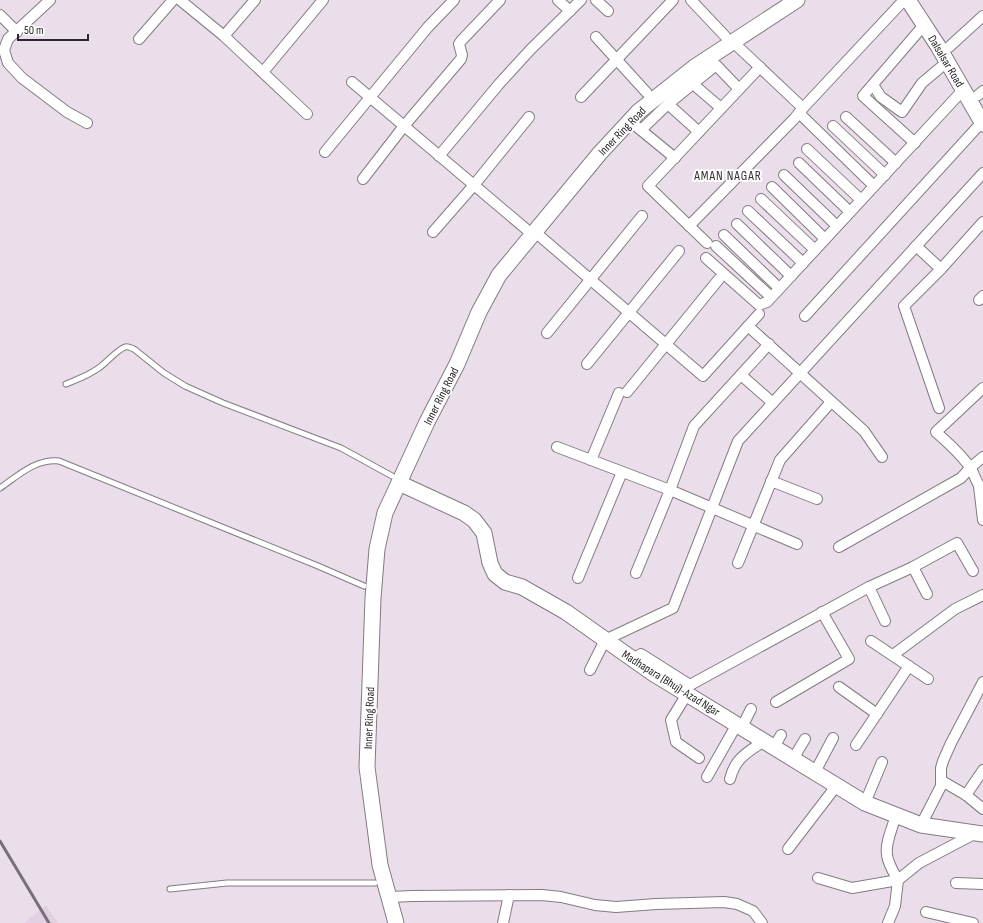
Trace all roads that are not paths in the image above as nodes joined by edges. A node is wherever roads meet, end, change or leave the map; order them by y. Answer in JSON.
{"nodes":[{"id":1,"x":50,"y":0,"type":"edge"},
{"id":2,"x":173,"y":0,"type":"edge"},
{"id":3,"x":180,"y":0,"type":"edge"},
{"id":4,"x":255,"y":0,"type":"edge"},
{"id":5,"x":323,"y":0,"type":"edge"},
{"id":6,"x":454,"y":0,"type":"edge"},
{"id":7,"x":500,"y":0,"type":"edge"},
{"id":8,"x":558,"y":0,"type":"edge"},
{"id":9,"x":581,"y":0,"type":"edge"},
{"id":10,"x":596,"y":0,"type":"edge"},
{"id":11,"x":673,"y":0,"type":"edge"},
{"id":12,"x":691,"y":0,"type":"edge"},
{"id":13,"x":780,"y":0,"type":"edge"},
{"id":14,"x":797,"y":0,"type":"edge"},
{"id":15,"x":904,"y":0,"type":"edge"},
{"id":16,"x":908,"y":0,"type":"edge"},
{"id":17,"x":918,"y":0,"type":"edge"},
{"id":18,"x":570,"y":11,"type":"junction"},
{"id":19,"x":608,"y":11,"type":"dead end"},
{"id":20,"x":0,"y":15,"type":"edge"},
{"id":21,"x":983,"y":16,"type":"edge"},
{"id":22,"x":924,"y":25,"type":"junction"},
{"id":23,"x":17,"y":32,"type":"junction"},
{"id":24,"x":224,"y":36,"type":"junction"},
{"id":25,"x":596,"y":38,"type":"dead end"},
{"id":26,"x":139,"y":39,"type":"dead end"},
{"id":27,"x":729,"y":39,"type":"junction"},
{"id":28,"x":949,"y":47,"type":"junction"},
{"id":29,"x":616,"y":59,"type":"junction"},
{"id":30,"x":947,"y":62,"type":"junction"},
{"id":31,"x":4,"y":63,"type":"edge"},
{"id":32,"x":760,"y":67,"type":"junction"},
{"id":33,"x":263,"y":72,"type":"junction"},
{"id":34,"x":352,"y":82,"type":"dead end"},
{"id":35,"x":693,"y":84,"type":"junction"},
{"id":36,"x":873,"y":86,"type":"junction"},
{"id":37,"x":739,"y":89,"type":"junction"},
{"id":38,"x":647,"y":92,"type":"junction"},
{"id":39,"x":977,"y":95,"type":"edge"},
{"id":40,"x":370,"y":97,"type":"junction"},
{"id":41,"x":581,"y":97,"type":"dead end"},
{"id":42,"x":668,"y":104,"type":"junction"},
{"id":43,"x":721,"y":108,"type":"junction"},
{"id":44,"x":801,"y":111,"type":"junction"},
{"id":45,"x":307,"y":114,"type":"dead end"},
{"id":46,"x":530,"y":117,"type":"dead end"},
{"id":47,"x":846,"y":117,"type":"dead end"},
{"id":48,"x":87,"y":123,"type":"dead end"},
{"id":49,"x":983,"y":123,"type":"edge"},
{"id":50,"x":636,"y":125,"type":"junction"},
{"id":51,"x":404,"y":126,"type":"junction"},
{"id":52,"x":833,"y":126,"type":"dead end"},
{"id":53,"x":699,"y":132,"type":"junction"},
{"id":54,"x":914,"y":143,"type":"junction"},
{"id":55,"x":807,"y":149,"type":"dead end"},
{"id":56,"x":325,"y":152,"type":"dead end"},
{"id":57,"x":439,"y":156,"type":"junction"},
{"id":58,"x":675,"y":158,"type":"junction"},
{"id":59,"x":799,"y":163,"type":"dead end"},
{"id":60,"x":896,"y":163,"type":"junction"},
{"id":61,"x":983,"y":173,"type":"edge"},
{"id":62,"x":784,"y":175,"type":"dead end"},
{"id":63,"x":885,"y":175,"type":"junction"},
{"id":64,"x":363,"y":179,"type":"dead end"},
{"id":65,"x":474,"y":185,"type":"junction"},
{"id":66,"x":874,"y":186,"type":"junction"},
{"id":67,"x":772,"y":187,"type":"dead end"},
{"id":68,"x":760,"y":199,"type":"dead end"},
{"id":69,"x":862,"y":200,"type":"junction"},
{"id":70,"x":748,"y":211,"type":"dead end"},
{"id":71,"x":850,"y":212,"type":"junction"},
{"id":72,"x":642,"y":216,"type":"dead end"},
{"id":73,"x":983,"y":222,"type":"edge"},
{"id":74,"x":737,"y":224,"type":"dead end"},
{"id":75,"x":689,"y":226,"type":"junction"},
{"id":76,"x":837,"y":226,"type":"junction"},
{"id":77,"x":530,"y":231,"type":"junction"},
{"id":78,"x":433,"y":232,"type":"dead end"},
{"id":79,"x":724,"y":235,"type":"dead end"},
{"id":80,"x":825,"y":239,"type":"junction"},
{"id":81,"x":916,"y":246,"type":"junction"},
{"id":82,"x":815,"y":250,"type":"junction"},
{"id":83,"x":679,"y":251,"type":"dead end"},
{"id":84,"x":706,"y":258,"type":"dead end"},
{"id":85,"x":803,"y":264,"type":"junction"},
{"id":86,"x":941,"y":269,"type":"junction"},
{"id":87,"x":791,"y":276,"type":"junction"},
{"id":88,"x":719,"y":279,"type":"dead end"},
{"id":89,"x":591,"y":280,"type":"junction"},
{"id":90,"x":780,"y":288,"type":"junction"},
{"id":91,"x":771,"y":298,"type":"junction"},
{"id":92,"x":628,"y":313,"type":"junction"},
{"id":93,"x":758,"y":314,"type":"dead end"},
{"id":94,"x":805,"y":316,"type":"dead end"},
{"id":95,"x":748,"y":326,"type":"junction"},
{"id":96,"x":547,"y":333,"type":"dead end"},
{"id":97,"x":665,"y":344,"type":"junction"},
{"id":98,"x":769,"y":344,"type":"junction"},
{"id":99,"x":587,"y":364,"type":"dead end"},
{"id":100,"x":800,"y":373,"type":"junction"},
{"id":101,"x":741,"y":375,"type":"junction"},
{"id":102,"x":66,"y":384,"type":"dead end"},
{"id":103,"x":983,"y":388,"type":"edge"},
{"id":104,"x":831,"y":402,"type":"junction"},
{"id":105,"x":772,"y":403,"type":"junction"},
{"id":106,"x":939,"y":408,"type":"dead end"},
{"id":107,"x":557,"y":447,"type":"dead end"},
{"id":108,"x":882,"y":457,"type":"dead end"},
{"id":109,"x":983,"y":457,"type":"edge"},
{"id":110,"x":591,"y":460,"type":"junction"},
{"id":111,"x":971,"y":467,"type":"junction"},
{"id":112,"x":622,"y":472,"type":"junction"},
{"id":113,"x":396,"y":480,"type":"junction"},
{"id":114,"x":771,"y":481,"type":"junction"},
{"id":115,"x":0,"y":488,"type":"edge"},
{"id":116,"x":981,"y":488,"type":"edge"},
{"id":117,"x":670,"y":490,"type":"junction"},
{"id":118,"x":817,"y":499,"type":"dead end"},
{"id":119,"x":713,"y":509,"type":"junction"},
{"id":120,"x":983,"y":520,"type":"edge"},
{"id":121,"x":753,"y":526,"type":"junction"},
{"id":122,"x":797,"y":544,"type":"dead end"},
{"id":123,"x":839,"y":547,"type":"dead end"},
{"id":124,"x":738,"y":563,"type":"dead end"},
{"id":125,"x":913,"y":567,"type":"junction"},
{"id":126,"x":973,"y":571,"type":"dead end"},
{"id":127,"x":636,"y":573,"type":"dead end"},
{"id":128,"x":578,"y":578,"type":"dead end"},
{"id":129,"x":364,"y":586,"type":"junction"},
{"id":130,"x":869,"y":587,"type":"junction"},
{"id":131,"x":927,"y":594,"type":"dead end"},
{"id":132,"x":983,"y":594,"type":"edge"},
{"id":133,"x":822,"y":612,"type":"junction"},
{"id":134,"x":885,"y":621,"type":"dead end"},
{"id":135,"x":606,"y":640,"type":"junction"},
{"id":136,"x":871,"y":641,"type":"dead end"},
{"id":137,"x":893,"y":655,"type":"junction"},
{"id":138,"x":632,"y":659,"type":"junction"},
{"id":139,"x":909,"y":666,"type":"junction"},
{"id":140,"x":590,"y":670,"type":"dead end"},
{"id":141,"x":928,"y":679,"type":"dead end"},
{"id":142,"x":983,"y":682,"type":"edge"},
{"id":143,"x":840,"y":688,"type":"dead end"},
{"id":144,"x":687,"y":694,"type":"junction"},
{"id":145,"x":776,"y":702,"type":"dead end"},
{"id":146,"x":751,"y":709,"type":"dead end"},
{"id":147,"x":877,"y":714,"type":"junction"},
{"id":148,"x":739,"y":726,"type":"junction"},
{"id":149,"x":833,"y":738,"type":"dead end"},
{"id":150,"x":805,"y":739,"type":"dead end"},
{"id":151,"x":773,"y":741,"type":"junction"},
{"id":152,"x":856,"y":745,"type":"dead end"},
{"id":153,"x":699,"y":758,"type":"dead end"},
{"id":154,"x":793,"y":759,"type":"junction"},
{"id":155,"x":882,"y":762,"type":"dead end"},
{"id":156,"x":983,"y":770,"type":"edge"},
{"id":157,"x":815,"y":772,"type":"junction"},
{"id":158,"x":707,"y":777,"type":"dead end"},
{"id":159,"x":730,"y":779,"type":"dead end"},
{"id":160,"x":942,"y":781,"type":"junction"},
{"id":161,"x":836,"y":785,"type":"junction"},
{"id":162,"x":966,"y":795,"type":"junction"},
{"id":163,"x":865,"y":803,"type":"junction"},
{"id":164,"x":983,"y":809,"type":"edge"},
{"id":165,"x":896,"y":815,"type":"junction"},
{"id":166,"x":921,"y":825,"type":"junction"},
{"id":167,"x":979,"y":834,"type":"edge"},
{"id":168,"x":788,"y":849,"type":"dead end"},
{"id":169,"x":818,"y":878,"type":"dead end"},
{"id":170,"x":898,"y":880,"type":"junction"},
{"id":171,"x":375,"y":883,"type":"junction"},
{"id":172,"x":956,"y":883,"type":"dead end"},
{"id":173,"x":983,"y":884,"type":"edge"},
{"id":174,"x":170,"y":888,"type":"dead end"},
{"id":175,"x":509,"y":895,"type":"junction"},
{"id":176,"x":390,"y":898,"type":"junction"},
{"id":177,"x":926,"y":912,"type":"dead end"},
{"id":178,"x":386,"y":923,"type":"edge"},
{"id":179,"x":396,"y":923,"type":"edge"},
{"id":180,"x":503,"y":923,"type":"edge"},
{"id":181,"x":762,"y":923,"type":"edge"},
{"id":182,"x":888,"y":923,"type":"edge"},
{"id":183,"x":972,"y":923,"type":"edge"}],
"edges":[{"from":1,"to":23,"type":"street"},
{"from":2,"to":26,"type":"street"},
{"from":3,"to":24,"type":"street"},
{"from":4,"to":24,"type":"street"},
{"from":5,"to":33,"type":"street"},
{"from":6,"to":40,"type":"street"},
{"from":7,"to":51,"type":"street"},
{"from":8,"to":18,"type":"street"},
{"from":9,"to":18,"type":"street"},
{"from":10,"to":19,"type":"street"},
{"from":11,"to":29,"type":"street"},
{"from":12,"to":27,"type":"street"},
{"from":13,"to":27,"type":"main road","name":"Inner Ring Road"},
{"from":14,"to":27,"type":"main road","name":"Inner Ring Road"},
{"from":15,"to":44,"type":"street"},
{"from":16,"to":22,"type":"main road","name":"Dalsalsar Road"},
{"from":17,"to":28,"type":"main road","name":"Dalsalsar Road"},
{"from":18,"to":57,"type":"street"},
{"from":20,"to":23,"type":"street"},
{"from":21,"to":28,"type":"street"},
{"from":22,"to":30,"type":"main road","name":"Dalsalsar Road"},
{"from":22,"to":36,"type":"street"},
{"from":23,"to":31,"type":"street"},
{"from":24,"to":33,"type":"street"},
{"from":25,"to":29,"type":"street"},
{"from":27,"to":32,"type":"street"},
{"from":27,"to":38,"type":"main road","name":"Inner Ring Road"},
{"from":27,"to":50,"type":"main road","name":"Inner Ring Road"},
{"from":28,"to":39,"type":"main road","name":"Dalsalsar Road"},
{"from":29,"to":38,"type":"street"},
{"from":29,"to":41,"type":"street"},
{"from":30,"to":36,"type":"street"},
{"from":30,"to":39,"type":"main road","name":"Dalsalsar Road"},
{"from":31,"to":48,"type":"street"},
{"from":32,"to":37,"type":"street"},
{"from":32,"to":44,"type":"street"},
{"from":33,"to":45,"type":"street"},
{"from":34,"to":40,"type":"street"},
{"from":35,"to":37,"type":"street"},
{"from":35,"to":42,"type":"street"},
{"from":35,"to":43,"type":"street"},
{"from":36,"to":54,"type":"street"},
{"from":37,"to":43,"type":"street"},
{"from":38,"to":77,"type":"main road","name":"Inner Ring Road"},
{"from":39,"to":49,"type":"main road","name":"Dalsalsar Road"},
{"from":39,"to":54,"type":"street"},
{"from":40,"to":51,"type":"street"},
{"from":40,"to":56,"type":"street"},
{"from":42,"to":50,"type":"street"},
{"from":42,"to":53,"type":"street"},
{"from":43,"to":53,"type":"street"},
{"from":44,"to":66,"type":"street"},
{"from":44,"to":75,"type":"street"},
{"from":46,"to":65,"type":"street"},
{"from":47,"to":60,"type":"street"},
{"from":49,"to":94,"type":"street"},
{"from":50,"to":58,"type":"street"},
{"from":50,"to":77,"type":"main road","name":"Inner Ring Road"},
{"from":51,"to":57,"type":"street"},
{"from":51,"to":64,"type":"street"},
{"from":52,"to":63,"type":"street"},
{"from":53,"to":58,"type":"street"},
{"from":54,"to":60,"type":"street"},
{"from":55,"to":69,"type":"street"},
{"from":57,"to":65,"type":"street"},
{"from":58,"to":75,"type":"street"},
{"from":59,"to":71,"type":"street"},
{"from":60,"to":63,"type":"street"},
{"from":61,"to":81,"type":"street"},
{"from":62,"to":76,"type":"street"},
{"from":63,"to":66,"type":"street"},
{"from":65,"to":77,"type":"street"},
{"from":65,"to":78,"type":"street"},
{"from":66,"to":69,"type":"street"},
{"from":67,"to":80,"type":"street"},
{"from":68,"to":82,"type":"street"},
{"from":69,"to":71,"type":"street"},
{"from":70,"to":85,"type":"street"},
{"from":71,"to":76,"type":"street"},
{"from":72,"to":89,"type":"street"},
{"from":73,"to":86,"type":"street"},
{"from":74,"to":87,"type":"street"},
{"from":75,"to":91,"type":"street"},
{"from":76,"to":80,"type":"street"},
{"from":77,"to":89,"type":"street"},
{"from":77,"to":113,"type":"main road","name":"Inner Ring Road"},
{"from":79,"to":90,"type":"street"},
{"from":80,"to":82,"type":"street"},
{"from":81,"to":86,"type":"street"},
{"from":81,"to":100,"type":"street"},
{"from":82,"to":85,"type":"street"},
{"from":83,"to":92,"type":"street"},
{"from":84,"to":91,"type":"street"},
{"from":85,"to":87,"type":"street"},
{"from":86,"to":106,"type":"street"},
{"from":87,"to":90,"type":"street"},
{"from":88,"to":97,"type":"street"},
{"from":89,"to":92,"type":"street"},
{"from":89,"to":96,"type":"street"},
{"from":90,"to":91,"type":"street"},
{"from":92,"to":97,"type":"street"},
{"from":92,"to":99,"type":"street"},
{"from":93,"to":95,"type":"street"},
{"from":95,"to":97,"type":"street"},
{"from":95,"to":98,"type":"street"},
{"from":97,"to":110,"type":"street"},
{"from":98,"to":100,"type":"street"},
{"from":98,"to":101,"type":"street"},
{"from":100,"to":104,"type":"street"},
{"from":100,"to":105,"type":"street"},
{"from":101,"to":105,"type":"street"},
{"from":101,"to":117,"type":"street"},
{"from":102,"to":113,"type":"lane"},
{"from":103,"to":111,"type":"street"},
{"from":104,"to":108,"type":"street"},
{"from":104,"to":114,"type":"street"},
{"from":105,"to":119,"type":"street"},
{"from":107,"to":110,"type":"street"},
{"from":109,"to":111,"type":"street"},
{"from":110,"to":112,"type":"street"},
{"from":111,"to":116,"type":"street"},
{"from":111,"to":123,"type":"street"},
{"from":112,"to":117,"type":"street"},
{"from":112,"to":128,"type":"street"},
{"from":113,"to":129,"type":"main road","name":"Inner Ring Road"},
{"from":113,"to":135,"type":"main road","name":"Madhapara (Bhuj)-Azad Ngar"},
{"from":113,"to":176,"type":"main road","name":"Inner Ring Road"},
{"from":114,"to":118,"type":"street"},
{"from":114,"to":121,"type":"street"},
{"from":115,"to":129,"type":"lane"},
{"from":116,"to":120,"type":"street"},
{"from":117,"to":119,"type":"street"},
{"from":117,"to":127,"type":"street"},
{"from":119,"to":121,"type":"street"},
{"from":119,"to":135,"type":"street"},
{"from":121,"to":122,"type":"street"},
{"from":121,"to":124,"type":"street"},
{"from":125,"to":126,"type":"street"},
{"from":125,"to":130,"type":"street"},
{"from":125,"to":131,"type":"street"},
{"from":129,"to":171,"type":"main road","name":"Inner Ring Road"},
{"from":130,"to":133,"type":"street"},
{"from":130,"to":134,"type":"street"},
{"from":132,"to":137,"type":"street"},
{"from":133,"to":138,"type":"street"},
{"from":133,"to":145,"type":"street"},
{"from":135,"to":138,"type":"main road","name":"Madhapara (Bhuj)-Azad Ngar"},
{"from":135,"to":140,"type":"street"},
{"from":136,"to":137,"type":"street"},
{"from":137,"to":139,"type":"street"},
{"from":138,"to":144,"type":"main road","name":"Madhapara (Bhuj)-Azad Ngar"},
{"from":139,"to":141,"type":"street"},
{"from":139,"to":147,"type":"street"},
{"from":142,"to":160,"type":"street"},
{"from":143,"to":147,"type":"street"},
{"from":144,"to":148,"type":"main road","name":"Madhapara (Bhuj)-Azad Ngar"},
{"from":144,"to":153,"type":"street"},
{"from":146,"to":148,"type":"street"},
{"from":147,"to":152,"type":"street"},
{"from":148,"to":151,"type":"main road","name":"Madhapara (Bhuj)-Azad Ngar"},
{"from":148,"to":158,"type":"street"},
{"from":149,"to":157,"type":"street"},
{"from":150,"to":154,"type":"street"},
{"from":151,"to":154,"type":"main road","name":"Madhapara (Bhuj)-Azad Ngar"},
{"from":151,"to":159,"type":"street"},
{"from":154,"to":157,"type":"main road","name":"Madhapara (Bhuj)-Azad Ngar"},
{"from":155,"to":163,"type":"street"},
{"from":156,"to":162,"type":"street"},
{"from":157,"to":161,"type":"main road","name":"Madhapara (Bhuj)-Azad Ngar"},
{"from":160,"to":162,"type":"street"},
{"from":160,"to":166,"type":"street"},
{"from":161,"to":163,"type":"main road","name":"Madhapara (Bhuj)-Azad Ngar"},
{"from":161,"to":168,"type":"street"},
{"from":162,"to":164,"type":"street"},
{"from":163,"to":165,"type":"main road","name":"Madhapara (Bhuj)-Azad Ngar"},
{"from":165,"to":166,"type":"main road","name":"Madhapara (Bhuj)-Azad Ngar"},
{"from":165,"to":170,"type":"street"},
{"from":166,"to":167,"type":"main road","name":"Madhapara (Bhuj)-Azad Ngar"},
{"from":167,"to":170,"type":"street"},
{"from":169,"to":170,"type":"street"},
{"from":170,"to":182,"type":"street"},
{"from":171,"to":174,"type":"lane"},
{"from":171,"to":178,"type":"main road","name":"Inner Ring Road"},
{"from":172,"to":173,"type":"street"},
{"from":175,"to":176,"type":"street"},
{"from":175,"to":180,"type":"street"},
{"from":175,"to":181,"type":"street"},
{"from":176,"to":179,"type":"main road","name":"Inner Ring Road"},
{"from":177,"to":183,"type":"street"}]}
